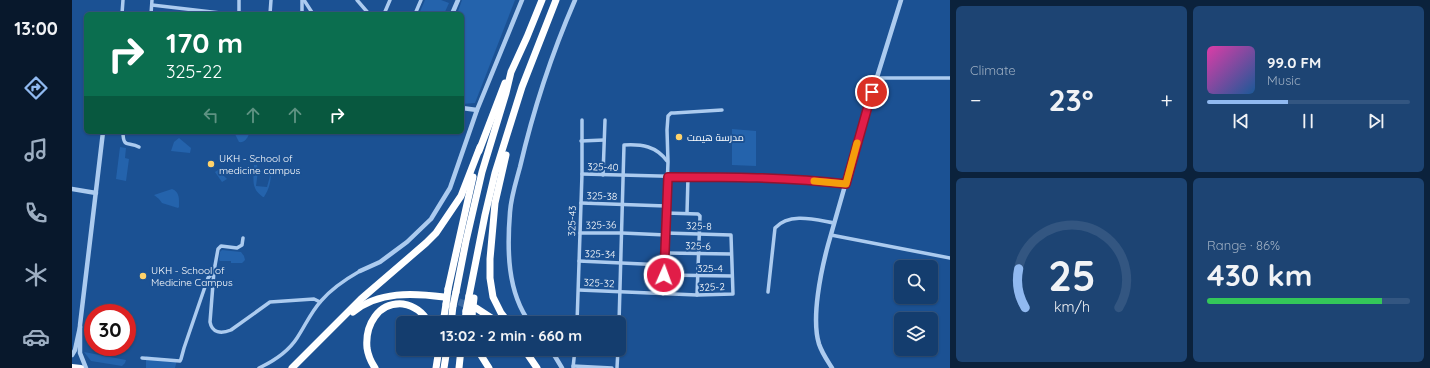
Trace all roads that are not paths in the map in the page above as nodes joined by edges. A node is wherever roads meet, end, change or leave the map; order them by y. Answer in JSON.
{"nodes":[{"id":1,"x":123,"y":0,"type":"edge"},
{"id":2,"x":152,"y":0,"type":"edge"},
{"id":3,"x":239,"y":0,"type":"edge"},
{"id":4,"x":270,"y":0,"type":"edge"},
{"id":5,"x":303,"y":0,"type":"edge"},
{"id":6,"x":357,"y":0,"type":"edge"},
{"id":7,"x":390,"y":0,"type":"edge"},
{"id":8,"x":421,"y":0,"type":"edge"},
{"id":9,"x":458,"y":0,"type":"edge"},
{"id":10,"x":522,"y":0,"type":"edge"},
{"id":11,"x":542,"y":0,"type":"edge"},
{"id":12,"x":556,"y":0,"type":"edge"},
{"id":13,"x":575,"y":0,"type":"edge"},
{"id":14,"x":901,"y":0,"type":"edge"},
{"id":15,"x":152,"y":5,"type":"junction"},
{"id":16,"x":122,"y":12,"type":"edge"},
{"id":17,"x":150,"y":12,"type":"edge"},
{"id":18,"x":212,"y":12,"type":"edge"},
{"id":19,"x":239,"y":12,"type":"edge"},
{"id":20,"x":270,"y":12,"type":"edge"},
{"id":21,"x":302,"y":12,"type":"edge"},
{"id":22,"x":312,"y":12,"type":"edge"},
{"id":23,"x":367,"y":12,"type":"edge"},
{"id":24,"x":385,"y":12,"type":"edge"},
{"id":25,"x":416,"y":12,"type":"edge"},
{"id":26,"x":453,"y":12,"type":"edge"},
{"id":27,"x":510,"y":72,"type":"junction"},
{"id":28,"x":876,"y":78,"type":"junction"},
{"id":29,"x":950,"y":78,"type":"edge"},
{"id":30,"x":522,"y":87,"type":"junction"},
{"id":31,"x":464,"y":108,"type":"edge"},
{"id":32,"x":477,"y":110,"type":"junction"},
{"id":33,"x":722,"y":110,"type":"dead end"},
{"id":34,"x":582,"y":120,"type":"dead end"},
{"id":35,"x":604,"y":120,"type":"dead end"},
{"id":36,"x":103,"y":134,"type":"edge"},
{"id":37,"x":123,"y":134,"type":"edge"},
{"id":38,"x":604,"y":140,"type":"junction"},
{"id":39,"x":581,"y":141,"type":"junction"},
{"id":40,"x":139,"y":147,"type":"dead end"},
{"id":41,"x":480,"y":148,"type":"junction"},
{"id":42,"x":668,"y":162,"type":"junction"},
{"id":43,"x":582,"y":174,"type":"junction"},
{"id":44,"x":603,"y":175,"type":"junction"},
{"id":45,"x":623,"y":176,"type":"junction"},
{"id":46,"x":668,"y":177,"type":"junction"},
{"id":47,"x":688,"y":177,"type":"junction"},
{"id":48,"x":846,"y":184,"type":"junction"},
{"id":49,"x":72,"y":189,"type":"edge"},
{"id":50,"x":96,"y":192,"type":"junction"},
{"id":51,"x":580,"y":203,"type":"junction"},
{"id":52,"x":622,"y":204,"type":"junction"},
{"id":53,"x":666,"y":206,"type":"junction"},
{"id":54,"x":666,"y":213,"type":"junction"},
{"id":55,"x":687,"y":213,"type":"junction"},
{"id":56,"x":834,"y":223,"type":"junction"},
{"id":57,"x":580,"y":233,"type":"junction"},
{"id":58,"x":622,"y":233,"type":"junction"},
{"id":59,"x":666,"y":234,"type":"junction"},
{"id":60,"x":700,"y":234,"type":"junction"},
{"id":61,"x":831,"y":235,"type":"junction"},
{"id":62,"x":243,"y":238,"type":"dead end"},
{"id":63,"x":665,"y":253,"type":"junction"},
{"id":64,"x":699,"y":254,"type":"junction"},
{"id":65,"x":731,"y":254,"type":"junction"},
{"id":66,"x":950,"y":258,"type":"edge"},
{"id":67,"x":579,"y":261,"type":"junction"},
{"id":68,"x":621,"y":263,"type":"junction"},
{"id":69,"x":664,"y":265,"type":"junction"},
{"id":70,"x":214,"y":271,"type":"junction"},
{"id":71,"x":360,"y":271,"type":"joint"},
{"id":72,"x":664,"y":275,"type":"junction"},
{"id":73,"x":698,"y":276,"type":"junction"},
{"id":74,"x":732,"y":276,"type":"junction"},
{"id":75,"x":578,"y":290,"type":"junction"},
{"id":76,"x":620,"y":292,"type":"junction"},
{"id":77,"x":768,"y":292,"type":"dead end"},
{"id":78,"x":663,"y":294,"type":"junction"},
{"id":79,"x":697,"y":295,"type":"junction"},
{"id":80,"x":320,"y":302,"type":"junction"},
{"id":81,"x":448,"y":302,"type":"junction"},
{"id":82,"x":471,"y":311,"type":"junction"},
{"id":83,"x":424,"y":316,"type":"edge"},
{"id":84,"x":445,"y":316,"type":"edge"},
{"id":85,"x":450,"y":316,"type":"edge"},
{"id":86,"x":468,"y":316,"type":"edge"},
{"id":87,"x":471,"y":316,"type":"edge"},
{"id":88,"x":482,"y":316,"type":"edge"},
{"id":89,"x":503,"y":316,"type":"edge"},
{"id":90,"x":525,"y":316,"type":"edge"},
{"id":91,"x":577,"y":316,"type":"edge"},
{"id":92,"x":619,"y":316,"type":"edge"},
{"id":93,"x":80,"y":325,"type":"junction"},
{"id":94,"x":333,"y":328,"type":"junction"},
{"id":95,"x":72,"y":355,"type":"edge"},
{"id":96,"x":436,"y":356,"type":"edge"},
{"id":97,"x":438,"y":356,"type":"edge"},
{"id":98,"x":446,"y":356,"type":"edge"},
{"id":99,"x":461,"y":356,"type":"edge"},
{"id":100,"x":481,"y":356,"type":"edge"},
{"id":101,"x":529,"y":356,"type":"edge"},
{"id":102,"x":532,"y":356,"type":"edge"},
{"id":103,"x":555,"y":356,"type":"edge"},
{"id":104,"x":574,"y":356,"type":"edge"},
{"id":105,"x":618,"y":356,"type":"edge"},
{"id":106,"x":142,"y":358,"type":"dead end"},
{"id":107,"x":72,"y":366,"type":"edge"},
{"id":108,"x":573,"y":367,"type":"edge"},
{"id":109,"x":81,"y":368,"type":"edge"},
{"id":110,"x":86,"y":368,"type":"edge"},
{"id":111,"x":259,"y":368,"type":"edge"},
{"id":112,"x":292,"y":368,"type":"edge"},
{"id":113,"x":375,"y":368,"type":"edge"},
{"id":114,"x":436,"y":368,"type":"edge"},
{"id":115,"x":444,"y":368,"type":"edge"},
{"id":116,"x":460,"y":368,"type":"edge"},
{"id":117,"x":489,"y":368,"type":"edge"},
{"id":118,"x":538,"y":368,"type":"edge"},
{"id":119,"x":562,"y":368,"type":"edge"},
{"id":120,"x":612,"y":368,"type":"edge"},
{"id":121,"x":617,"y":368,"type":"edge"},
{"id":122,"x":832,"y":368,"type":"edge"}],
"edges":[{"from":1,"to":16,"type":"street"},
{"from":2,"to":15,"type":"street"},
{"from":3,"to":19,"type":"street"},
{"from":4,"to":20,"type":"street"},
{"from":5,"to":21,"type":"street"},
{"from":5,"to":22,"type":"street"},
{"from":6,"to":23,"type":"street"},
{"from":7,"to":24,"type":"street"},
{"from":8,"to":25,"type":"street"},
{"from":9,"to":26,"type":"street"},
{"from":10,"to":32,"type":"street"},
{"from":11,"to":27,"type":"highway"},
{"from":12,"to":30,"type":"highway"},
{"from":13,"to":90,"type":"street"},
{"from":14,"to":28,"type":"street"},
{"from":15,"to":17,"type":"street"},
{"from":15,"to":18,"type":"street"},
{"from":27,"to":41,"type":"highway"},
{"from":27,"to":81,"type":"highway","bridge":true},
{"from":28,"to":29,"type":"street"},
{"from":28,"to":48,"type":"street"},
{"from":30,"to":82,"type":"highway","bridge":true},
{"from":30,"to":89,"type":"highway"},
{"from":31,"to":32,"type":"street"},
{"from":32,"to":71,"type":"street"},
{"from":33,"to":42,"type":"street"},
{"from":34,"to":39,"type":"street","name":"325-43"},
{"from":35,"to":38,"type":"street"},
{"from":36,"to":50,"type":"street"},
{"from":37,"to":40,"type":"street"},
{"from":38,"to":39,"type":"street"},
{"from":38,"to":44,"type":"street"},
{"from":39,"to":43,"type":"street","name":"325-43"},
{"from":41,"to":81,"type":"highway","bridge":true},
{"from":41,"to":94,"type":"highway"},
{"from":42,"to":45,"type":"street"},
{"from":42,"to":46,"type":"street"},
{"from":43,"to":44,"type":"street","name":"325-40"},
{"from":43,"to":51,"type":"street","name":"325-43"},
{"from":44,"to":45,"type":"street","name":"325-40"},
{"from":45,"to":46,"type":"street","name":"325-40"},
{"from":45,"to":52,"type":"street"},
{"from":46,"to":47,"type":"street","name":"325-40"},
{"from":46,"to":53,"type":"street"},
{"from":47,"to":48,"type":"street","name":"325-40"},
{"from":47,"to":55,"type":"street"},
{"from":48,"to":56,"type":"street"},
{"from":49,"to":50,"type":"street"},
{"from":50,"to":93,"type":"street"},
{"from":51,"to":52,"type":"street","name":"325-38"},
{"from":51,"to":57,"type":"street","name":"325-43"},
{"from":52,"to":53,"type":"street","name":"325-38"},
{"from":52,"to":58,"type":"street"},
{"from":53,"to":54,"type":"street"},
{"from":54,"to":55,"type":"street"},
{"from":54,"to":59,"type":"street"},
{"from":55,"to":60,"type":"street"},
{"from":56,"to":61,"type":"street"},
{"from":56,"to":77,"type":"street"},
{"from":57,"to":58,"type":"street","name":"325-36"},
{"from":57,"to":67,"type":"street","name":"325-43"},
{"from":58,"to":59,"type":"street","name":"325-36"},
{"from":58,"to":68,"type":"street"},
{"from":59,"to":60,"type":"street","name":"325-8"},
{"from":59,"to":63,"type":"street"},
{"from":60,"to":64,"type":"street"},
{"from":60,"to":65,"type":"street","name":"325-8"},
{"from":61,"to":66,"type":"street"},
{"from":61,"to":122,"type":"street"},
{"from":62,"to":70,"type":"street"},
{"from":63,"to":64,"type":"street","name":"325-6"},
{"from":63,"to":69,"type":"street"},
{"from":64,"to":65,"type":"street","name":"325-6"},
{"from":64,"to":73,"type":"street"},
{"from":65,"to":74,"type":"street"},
{"from":67,"to":68,"type":"street","name":"325-34"},
{"from":67,"to":75,"type":"street","name":"325-43"},
{"from":68,"to":69,"type":"street","name":"325-34"},
{"from":68,"to":76,"type":"street"},
{"from":69,"to":72,"type":"street"},
{"from":70,"to":80,"type":"street"},
{"from":70,"to":106,"type":"street"},
{"from":71,"to":80,"type":"street"},
{"from":72,"to":73,"type":"street","name":"325-4"},
{"from":72,"to":78,"type":"street"},
{"from":73,"to":74,"type":"street","name":"325-4"},
{"from":73,"to":79,"type":"street"},
{"from":74,"to":79,"type":"street","name":"325-2"},
{"from":75,"to":76,"type":"street","name":"325-32"},
{"from":75,"to":91,"type":"street","name":"325-43"},
{"from":76,"to":78,"type":"street","name":"325-2"},
{"from":76,"to":92,"type":"street"},
{"from":78,"to":79,"type":"street","name":"325-2"},
{"from":80,"to":111,"type":"street"},
{"from":81,"to":84,"type":"highway"},
{"from":81,"to":85,"type":"highway"},
{"from":81,"to":94,"type":"highway"},
{"from":82,"to":86,"type":"highway"},
{"from":82,"to":87,"type":"highway"},
{"from":82,"to":88,"type":"highway"},
{"from":83,"to":113,"type":"highway"},
{"from":93,"to":95,"type":"street"},
{"from":93,"to":110,"type":"street"},
{"from":94,"to":112,"type":"highway"},
{"from":96,"to":114,"type":"highway"},
{"from":97,"to":114,"type":"highway"},
{"from":98,"to":115,"type":"highway"},
{"from":99,"to":116,"type":"highway"},
{"from":100,"to":117,"type":"highway"},
{"from":101,"to":118,"type":"highway"},
{"from":102,"to":118,"type":"highway"},
{"from":103,"to":119,"type":"street"},
{"from":104,"to":108,"type":"street"},
{"from":105,"to":121,"type":"street"},
{"from":107,"to":109,"type":"highway"},
{"from":108,"to":120,"type":"street"}]}
